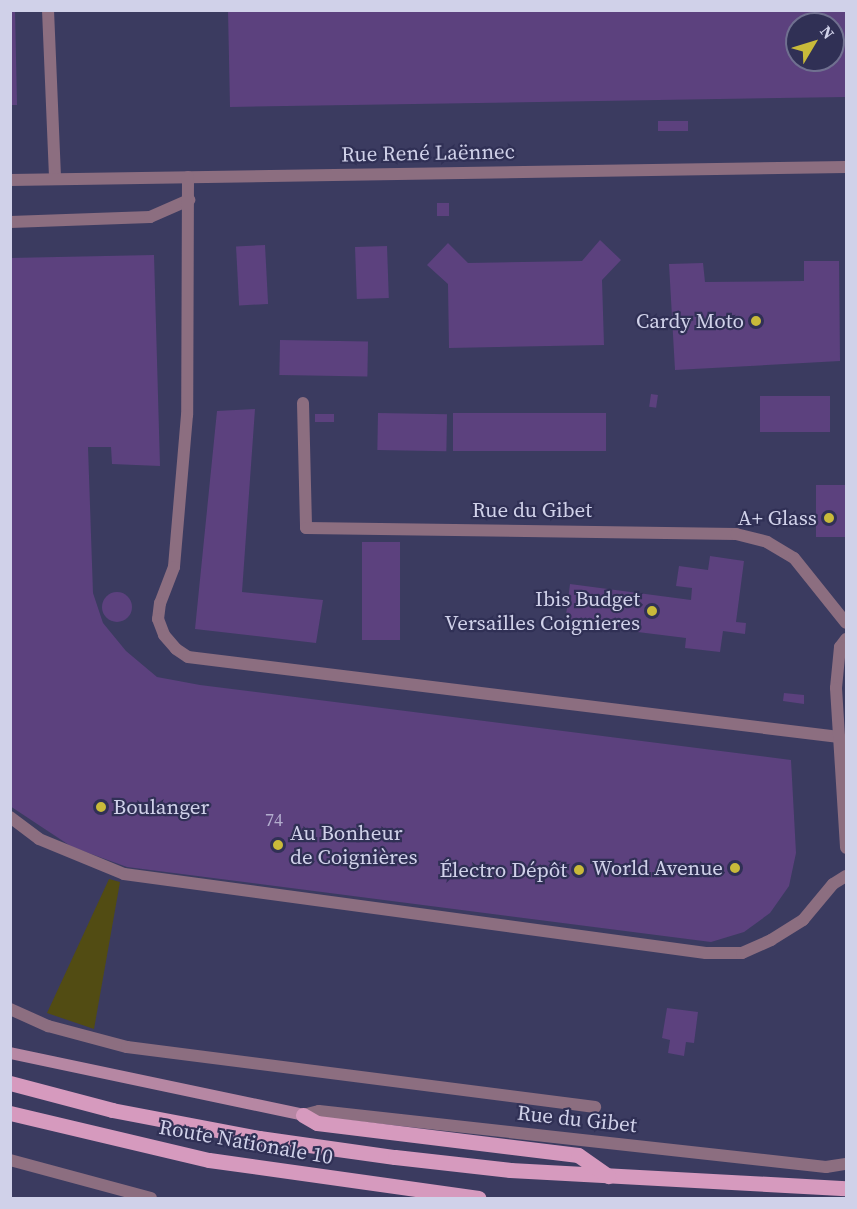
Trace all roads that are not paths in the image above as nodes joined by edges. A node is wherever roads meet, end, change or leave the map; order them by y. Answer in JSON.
{"nodes":[{"id":1,"x":48,"y":10,"type":"edge"},
{"id":2,"x":846,"y":167,"type":"edge"},
{"id":3,"x":188,"y":177,"type":"junction"},
{"id":4,"x":55,"y":179,"type":"junction"},
{"id":5,"x":10,"y":180,"type":"edge"},
{"id":6,"x":189,"y":200,"type":"junction"},
{"id":7,"x":10,"y":222,"type":"edge"},
{"id":8,"x":303,"y":403,"type":"dead end"},
{"id":9,"x":846,"y":623,"type":"edge"},
{"id":10,"x":846,"y":639,"type":"edge"},
{"id":11,"x":839,"y":737,"type":"junction"},
{"id":12,"x":844,"y":790,"type":"edge"},
{"id":13,"x":10,"y":817,"type":"edge"},
{"id":14,"x":846,"y":848,"type":"edge"},
{"id":15,"x":846,"y":876,"type":"edge"},
{"id":16,"x":10,"y":1009,"type":"edge"},
{"id":17,"x":10,"y":1053,"type":"edge"},
{"id":18,"x":10,"y":1083,"type":"edge"},
{"id":19,"x":595,"y":1107,"type":"dead end"},
{"id":20,"x":10,"y":1113,"type":"edge"},
{"id":21,"x":303,"y":1115,"type":"junction"},
{"id":22,"x":10,"y":1160,"type":"edge"},
{"id":23,"x":846,"y":1164,"type":"edge"},
{"id":24,"x":608,"y":1176,"type":"junction"},
{"id":25,"x":846,"y":1188,"type":"edge"},
{"id":26,"x":151,"y":1198,"type":"edge"},
{"id":27,"x":478,"y":1198,"type":"edge"}],
"edges":[{"from":1,"to":4,"type":"street"},
{"from":2,"to":3,"type":"street","name":"Rue René Laënnec"},
{"from":3,"to":4,"type":"street","name":"Rue René Laënnec"},
{"from":3,"to":6,"type":"street"},
{"from":4,"to":5,"type":"street","name":"Rue René Laënnec"},
{"from":6,"to":7,"type":"street"},
{"from":6,"to":11,"type":"street"},
{"from":8,"to":9,"type":"street","name":"Rue du Gibet"},
{"from":10,"to":11,"type":"street"},
{"from":11,"to":12,"type":"street"},
{"from":12,"to":14,"type":"street"},
{"from":13,"to":15,"type":"street"},
{"from":16,"to":19,"type":"street"},
{"from":17,"to":21,"type":"street"},
{"from":18,"to":24,"type":"main road"},
{"from":20,"to":27,"type":"main road","name":"Route Nationale 10"},
{"from":21,"to":23,"type":"street","name":"Rue du Gibet"},
{"from":21,"to":24,"type":"main road"},
{"from":22,"to":26,"type":"street"},
{"from":24,"to":25,"type":"main road"}]}
